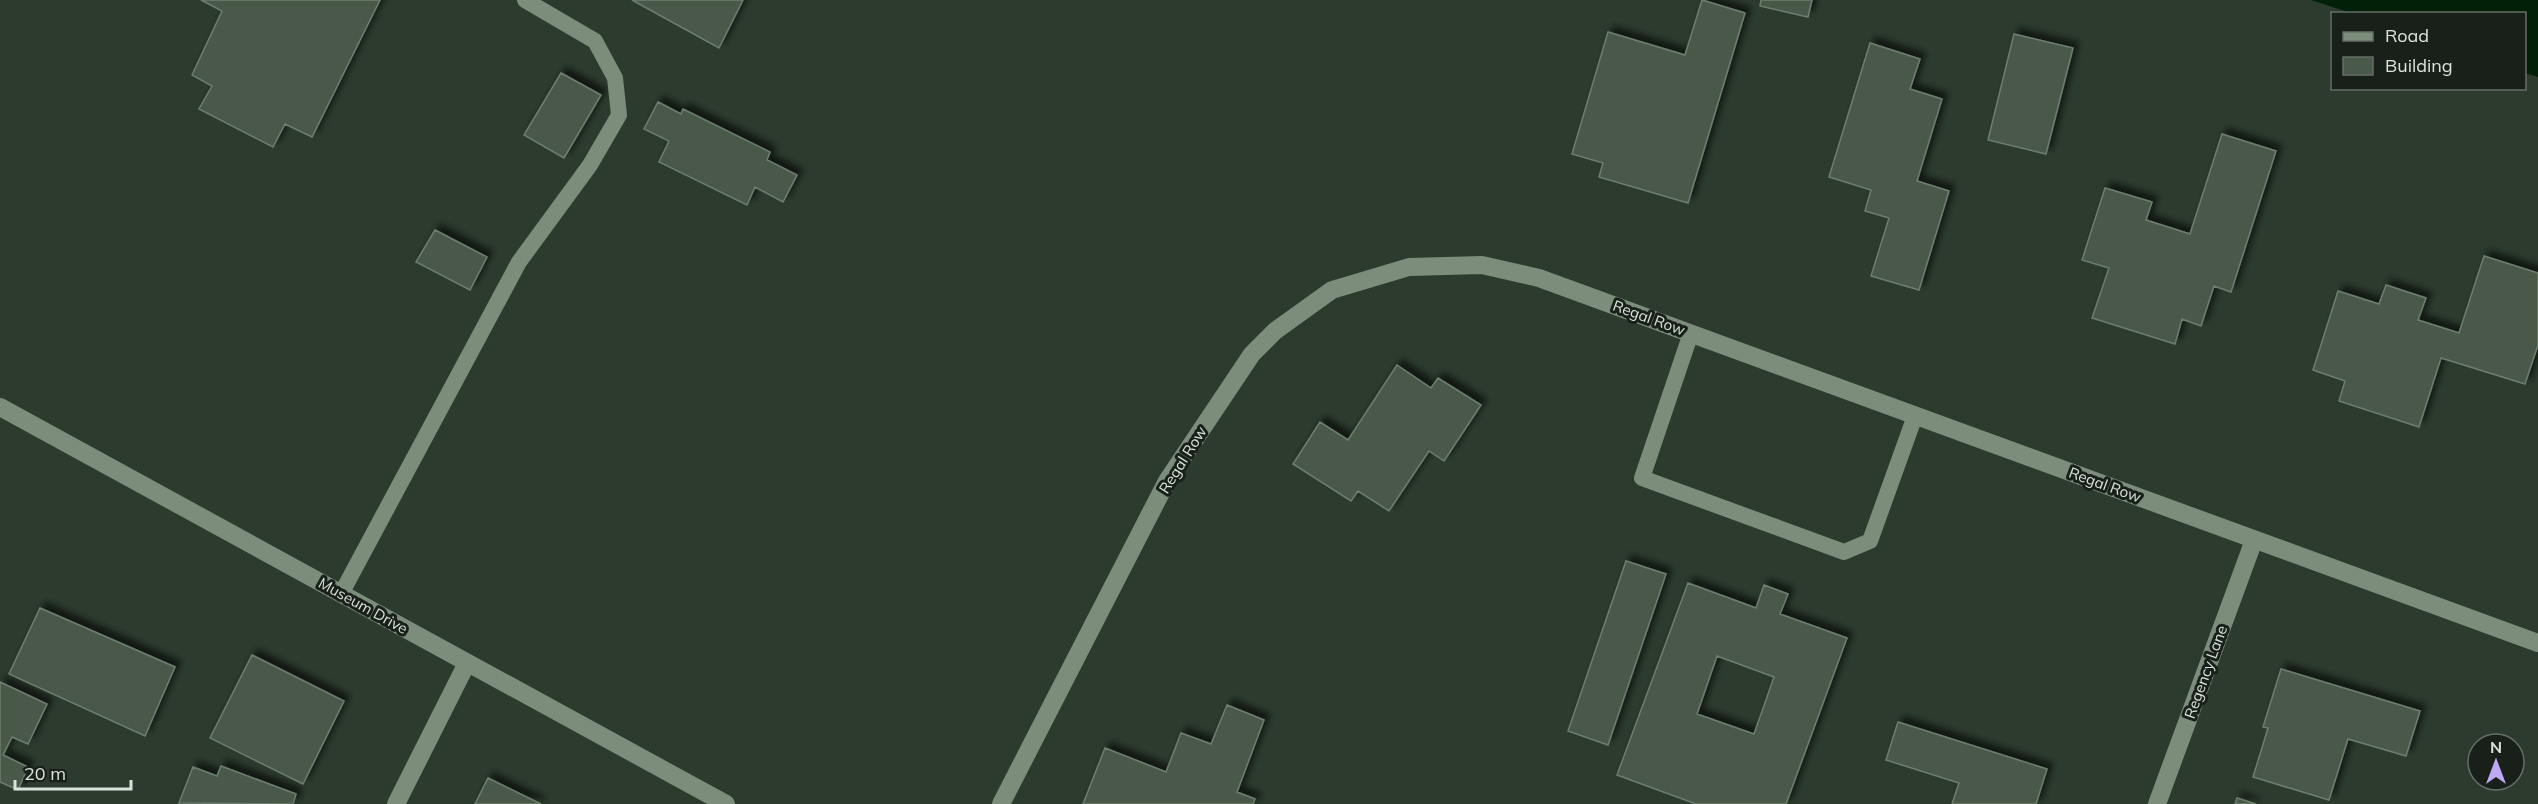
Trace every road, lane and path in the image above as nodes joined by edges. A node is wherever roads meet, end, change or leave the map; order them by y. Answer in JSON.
{"nodes":[{"id":1,"x":525,"y":0,"type":"edge"},
{"id":2,"x":1691,"y":333,"type":"junction"},
{"id":3,"x":0,"y":407,"type":"edge"},
{"id":4,"x":1916,"y":416,"type":"junction"},
{"id":5,"x":2254,"y":540,"type":"junction"},
{"id":6,"x":341,"y":594,"type":"junction"},
{"id":7,"x":2538,"y":643,"type":"edge"},
{"id":8,"x":467,"y":663,"type":"junction"},
{"id":9,"x":396,"y":804,"type":"edge"},
{"id":10,"x":726,"y":804,"type":"edge"},
{"id":11,"x":1001,"y":804,"type":"edge"},
{"id":12,"x":2157,"y":804,"type":"edge"}],
"edges":[{"from":1,"to":6,"type":"lane"},
{"from":2,"to":4,"type":"street","name":"Regal Row"},
{"from":2,"to":4,"type":"lane"},
{"from":2,"to":11,"type":"street","name":"Regal Row"},
{"from":3,"to":6,"type":"street","name":"Museum Drive"},
{"from":4,"to":5,"type":"street","name":"Regal Row"},
{"from":5,"to":7,"type":"street","name":"Regal Row"},
{"from":5,"to":12,"type":"street","name":"Regency Lane"},
{"from":6,"to":8,"type":"street","name":"Museum Drive"},
{"from":8,"to":9,"type":"street"},
{"from":8,"to":10,"type":"street","name":"Museum Drive"}]}
